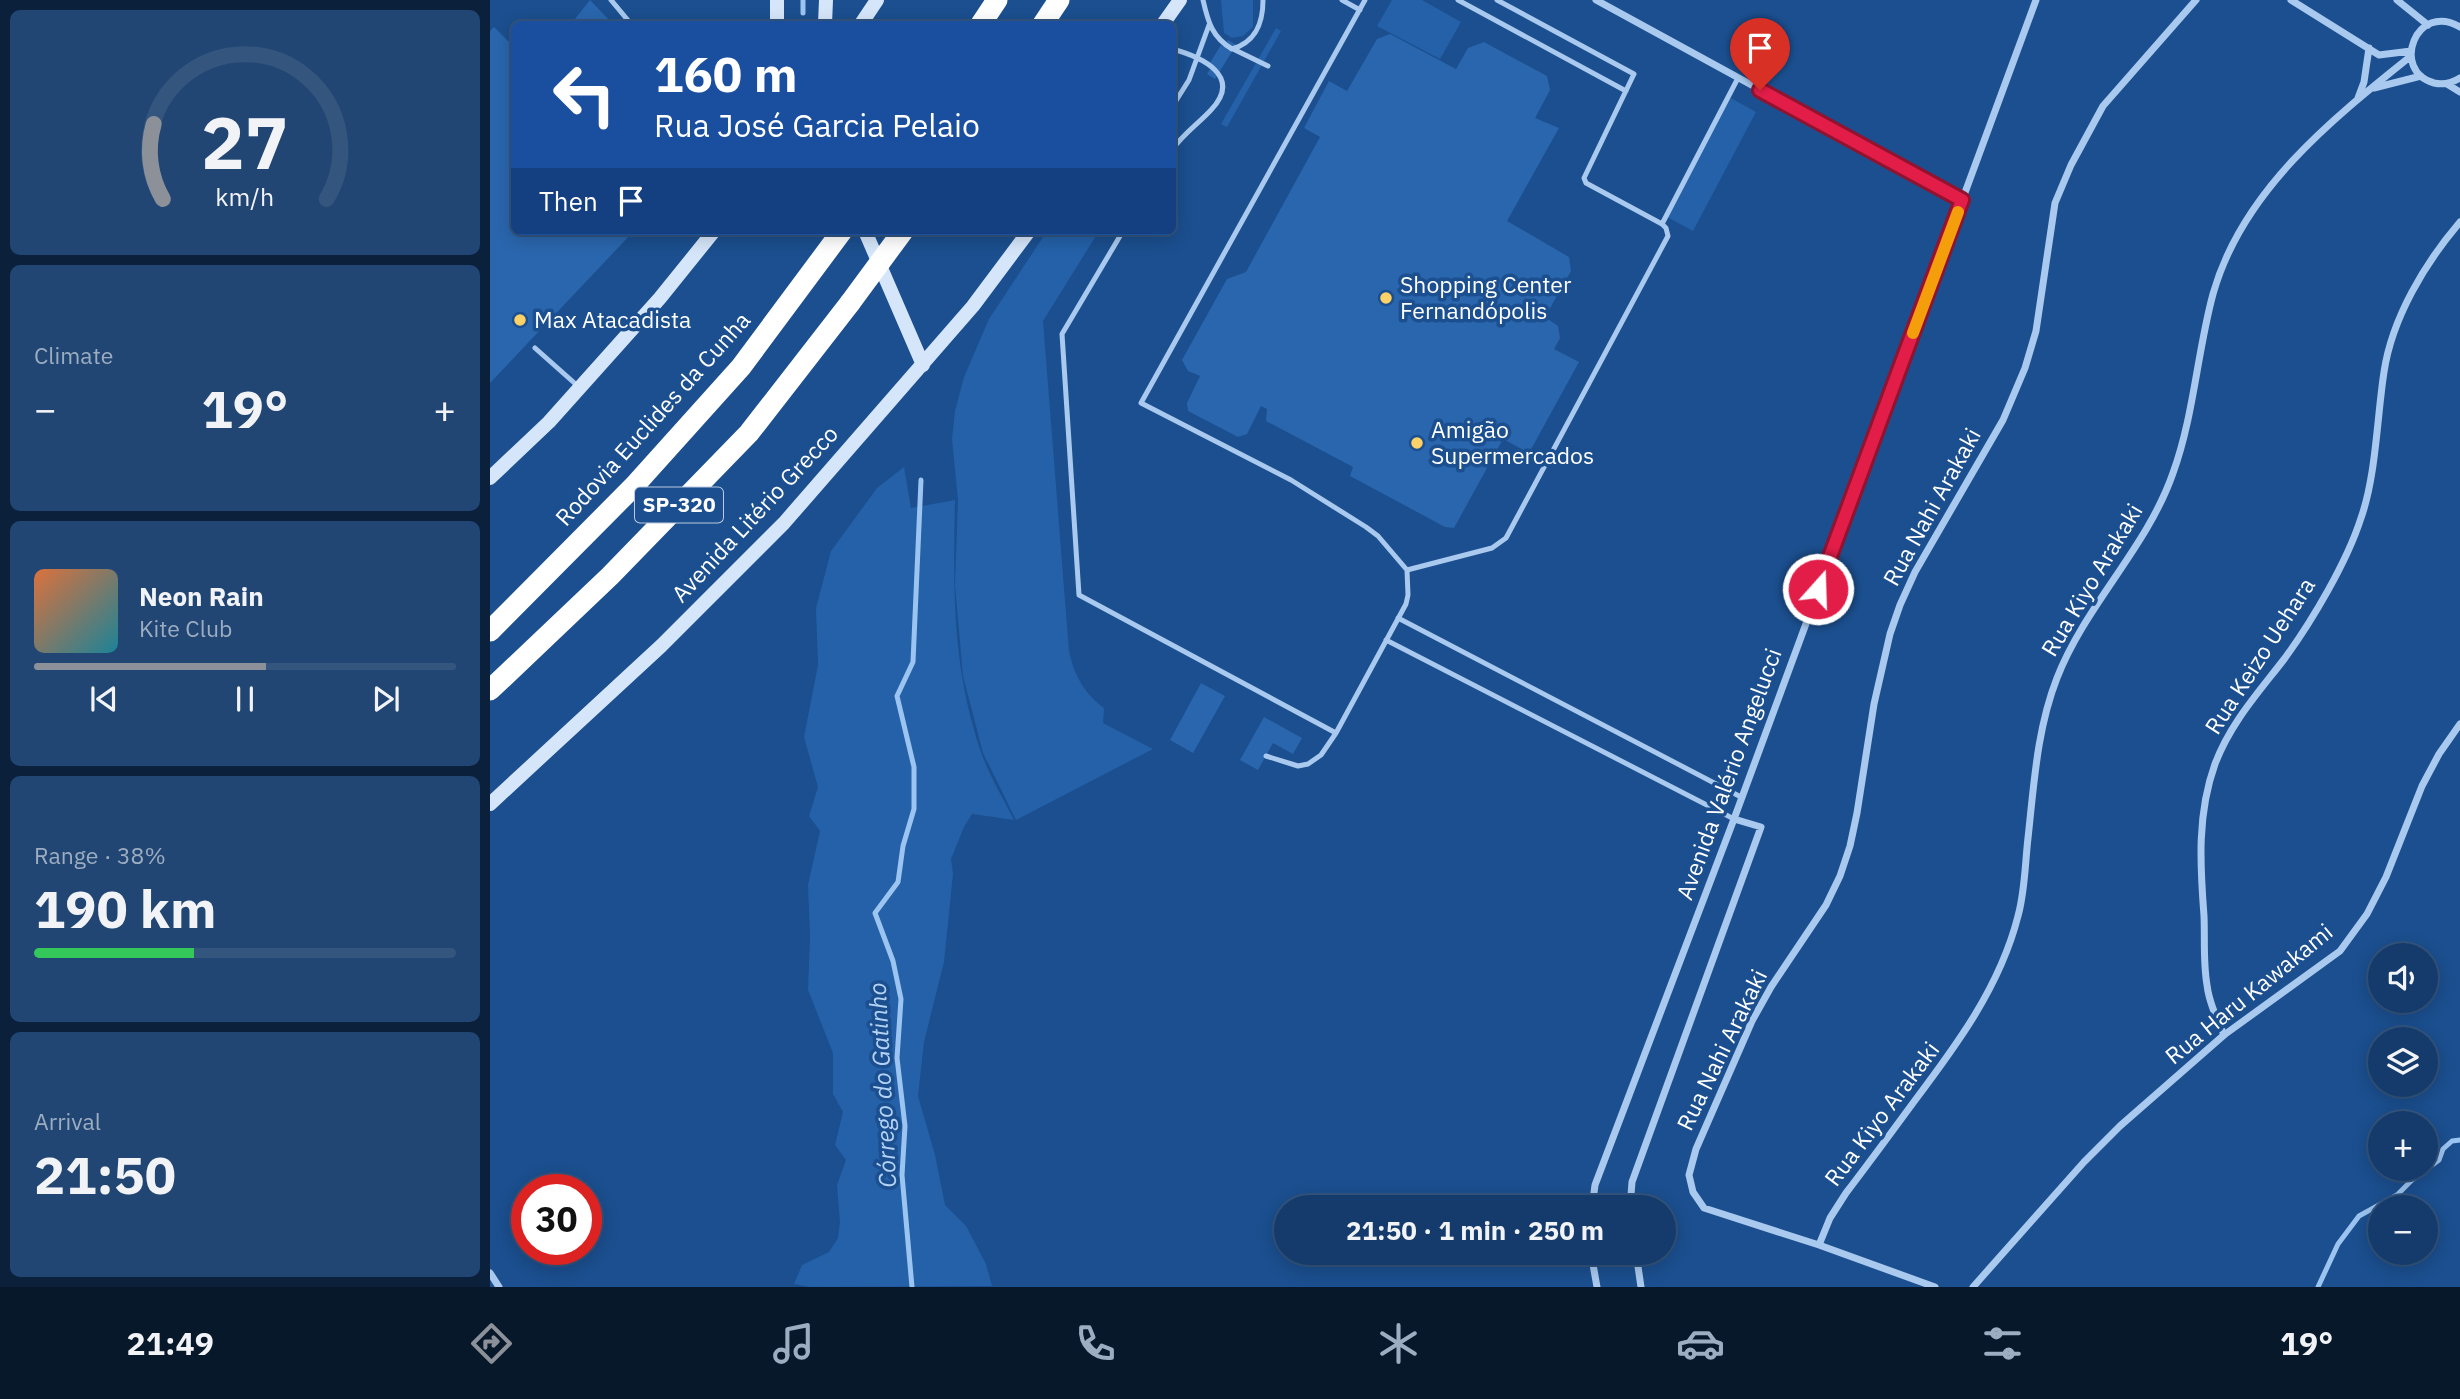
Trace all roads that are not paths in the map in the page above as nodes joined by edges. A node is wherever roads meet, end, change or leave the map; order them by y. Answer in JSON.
{"nodes":[{"id":1,"x":611,"y":0,"type":"edge"},
{"id":2,"x":770,"y":0,"type":"edge"},
{"id":3,"x":777,"y":0,"type":"edge"},
{"id":4,"x":826,"y":0,"type":"edge"},
{"id":5,"x":877,"y":0,"type":"edge"},
{"id":6,"x":997,"y":0,"type":"edge"},
{"id":7,"x":1059,"y":0,"type":"edge"},
{"id":8,"x":1180,"y":0,"type":"edge"},
{"id":9,"x":1203,"y":0,"type":"edge"},
{"id":10,"x":1263,"y":0,"type":"edge"},
{"id":11,"x":1342,"y":0,"type":"edge"},
{"id":12,"x":1365,"y":0,"type":"edge"},
{"id":13,"x":1458,"y":0,"type":"edge"},
{"id":14,"x":1497,"y":0,"type":"edge"},
{"id":15,"x":1596,"y":0,"type":"edge"},
{"id":16,"x":2036,"y":0,"type":"edge"},
{"id":17,"x":2196,"y":0,"type":"edge"},
{"id":18,"x":2291,"y":0,"type":"edge"},
{"id":19,"x":2397,"y":0,"type":"edge"},
{"id":20,"x":1360,"y":10,"type":"junction"},
{"id":21,"x":628,"y":21,"type":"edge"},
{"id":22,"x":777,"y":21,"type":"edge"},
{"id":23,"x":777,"y":21,"type":"edge"},
{"id":24,"x":825,"y":21,"type":"edge"},
{"id":25,"x":863,"y":21,"type":"edge"},
{"id":26,"x":983,"y":21,"type":"edge"},
{"id":27,"x":1045,"y":21,"type":"edge"},
{"id":28,"x":1165,"y":21,"type":"edge"},
{"id":29,"x":2428,"y":24,"type":"junction"},
{"id":30,"x":1209,"y":25,"type":"junction"},
{"id":31,"x":2460,"y":27,"type":"edge"},
{"id":32,"x":2369,"y":48,"type":"junction"},
{"id":33,"x":1233,"y":49,"type":"junction"},
{"id":34,"x":1176,"y":50,"type":"edge"},
{"id":35,"x":2411,"y":53,"type":"junction"},
{"id":36,"x":1196,"y":56,"type":"junction"},
{"id":37,"x":1268,"y":66,"type":"dead end"},
{"id":38,"x":2421,"y":76,"type":"junction"},
{"id":39,"x":1738,"y":78,"type":"junction"},
{"id":40,"x":2460,"y":78,"type":"edge"},
{"id":41,"x":2447,"y":84,"type":"junction"},
{"id":42,"x":2370,"y":89,"type":"junction"},
{"id":43,"x":1626,"y":91,"type":"junction"},
{"id":44,"x":2460,"y":92,"type":"edge"},
{"id":45,"x":2358,"y":98,"type":"junction"},
{"id":46,"x":1176,"y":101,"type":"edge"},
{"id":47,"x":1176,"y":144,"type":"edge"},
{"id":48,"x":1962,"y":200,"type":"junction"},
{"id":49,"x":2460,"y":222,"type":"edge"},
{"id":50,"x":1662,"y":224,"type":"junction"},
{"id":51,"x":2451,"y":233,"type":"junction"},
{"id":52,"x":2460,"y":233,"type":"edge"},
{"id":53,"x":711,"y":235,"type":"edge"},
{"id":54,"x":839,"y":235,"type":"edge"},
{"id":55,"x":867,"y":235,"type":"edge"},
{"id":56,"x":900,"y":235,"type":"edge"},
{"id":57,"x":1026,"y":235,"type":"edge"},
{"id":58,"x":1121,"y":235,"type":"edge"},
{"id":59,"x":535,"y":348,"type":"dead end"},
{"id":60,"x":923,"y":365,"type":"junction"},
{"id":61,"x":580,"y":388,"type":"junction"},
{"id":62,"x":490,"y":478,"type":"edge"},
{"id":63,"x":1407,"y":570,"type":"junction"},
{"id":64,"x":1398,"y":618,"type":"junction"},
{"id":65,"x":490,"y":631,"type":"edge"},
{"id":66,"x":1386,"y":640,"type":"junction"},
{"id":67,"x":490,"y":690,"type":"edge"},
{"id":68,"x":2460,"y":724,"type":"edge"},
{"id":69,"x":1336,"y":733,"type":"junction"},
{"id":70,"x":1266,"y":756,"type":"dead end"},
{"id":71,"x":1741,"y":797,"type":"junction"},
{"id":72,"x":490,"y":804,"type":"edge"},
{"id":73,"x":1734,"y":819,"type":"junction"},
{"id":74,"x":2224,"y":1035,"type":"junction"},
{"id":75,"x":1594,"y":1195,"type":"edge"},
{"id":76,"x":1631,"y":1195,"type":"edge"},
{"id":77,"x":1819,"y":1245,"type":"junction"},
{"id":78,"x":1593,"y":1265,"type":"edge"},
{"id":79,"x":1638,"y":1265,"type":"edge"},
{"id":80,"x":490,"y":1273,"type":"edge"},
{"id":81,"x":1975,"y":1286,"type":"edge"},
{"id":82,"x":499,"y":1287,"type":"edge"},
{"id":83,"x":1597,"y":1287,"type":"edge"},
{"id":84,"x":1641,"y":1287,"type":"edge"},
{"id":85,"x":1935,"y":1287,"type":"edge"}],
"edges":[{"from":1,"to":21,"type":"lane"},
{"from":2,"to":22,"type":"street"},
{"from":3,"to":23,"type":"main road"},
{"from":4,"to":24,"type":"main road"},
{"from":5,"to":25,"type":"main road"},
{"from":6,"to":26,"type":"highway"},
{"from":7,"to":27,"type":"highway"},
{"from":8,"to":28,"type":"main road"},
{"from":9,"to":30,"type":"lane"},
{"from":10,"to":33,"type":"lane"},
{"from":11,"to":20,"type":"lane"},
{"from":12,"to":20,"type":"lane"},
{"from":13,"to":43,"type":"lane"},
{"from":14,"to":43,"type":"lane"},
{"from":15,"to":39,"type":"street"},
{"from":16,"to":48,"type":"street","name":"Avenida Valério Angelucci"},
{"from":17,"to":77,"type":"street","name":"Rua Nahi Arakaki"},
{"from":18,"to":32,"type":"street"},
{"from":19,"to":29,"type":"street"},
{"from":20,"to":63,"type":"lane"},
{"from":29,"to":31,"type":"street"},
{"from":29,"to":35,"type":"street","name":"Rua Kiyo Arakaki"},
{"from":30,"to":33,"type":"lane"},
{"from":30,"to":36,"type":"lane"},
{"from":32,"to":35,"type":"street"},
{"from":32,"to":45,"type":"street"},
{"from":33,"to":37,"type":"lane"},
{"from":34,"to":36,"type":"lane"},
{"from":35,"to":38,"type":"street"},
{"from":35,"to":42,"type":"street","name":"Rua Kiyo Arakaki"},
{"from":36,"to":46,"type":"lane"},
{"from":36,"to":47,"type":"lane"},
{"from":38,"to":41,"type":"street"},
{"from":38,"to":42,"type":"street"},
{"from":39,"to":48,"type":"street"},
{"from":39,"to":50,"type":"lane"},
{"from":40,"to":41,"type":"street"},
{"from":41,"to":44,"type":"street"},
{"from":42,"to":45,"type":"street","name":"Rua Kiyo Arakaki"},
{"from":43,"to":50,"type":"lane"},
{"from":45,"to":77,"type":"street","name":"Rua Kiyo Arakaki"},
{"from":48,"to":71,"type":"street","name":"Avenida Valério Angelucci"},
{"from":49,"to":51,"type":"street","name":"Rua Keizo Uehara"},
{"from":50,"to":63,"type":"lane"},
{"from":51,"to":52,"type":"street"},
{"from":51,"to":74,"type":"street","name":"Rua Keizo Uehara"},
{"from":53,"to":61,"type":"main road"},
{"from":54,"to":65,"type":"highway","name":"Rodovia Euclides da Cunha","number":"SP-320"},
{"from":55,"to":60,"type":"main road"},
{"from":56,"to":67,"type":"highway","number":"SP-320","bridge":true},
{"from":57,"to":60,"type":"main road","name":"Avenida Litério Grecco"},
{"from":58,"to":69,"type":"lane"},
{"from":59,"to":61,"type":"lane"},
{"from":60,"to":72,"type":"main road","name":"Avenida Litério Grecco"},
{"from":61,"to":62,"type":"main road"},
{"from":63,"to":64,"type":"lane"},
{"from":64,"to":66,"type":"lane"},
{"from":64,"to":71,"type":"lane"},
{"from":66,"to":69,"type":"lane"},
{"from":66,"to":73,"type":"lane"},
{"from":68,"to":74,"type":"street","name":"Rua Haru Kawakami"},
{"from":69,"to":70,"type":"lane"},
{"from":71,"to":73,"type":"street","name":"Avenida Valério Angelucci"},
{"from":73,"to":75,"type":"street","name":"Avenida Valério Angelucci"},
{"from":73,"to":76,"type":"street"},
{"from":74,"to":81,"type":"street","name":"Rua Haru Kawakami"},
{"from":77,"to":85,"type":"street"},
{"from":78,"to":83,"type":"street"},
{"from":79,"to":84,"type":"street"},
{"from":80,"to":82,"type":"street"}]}
